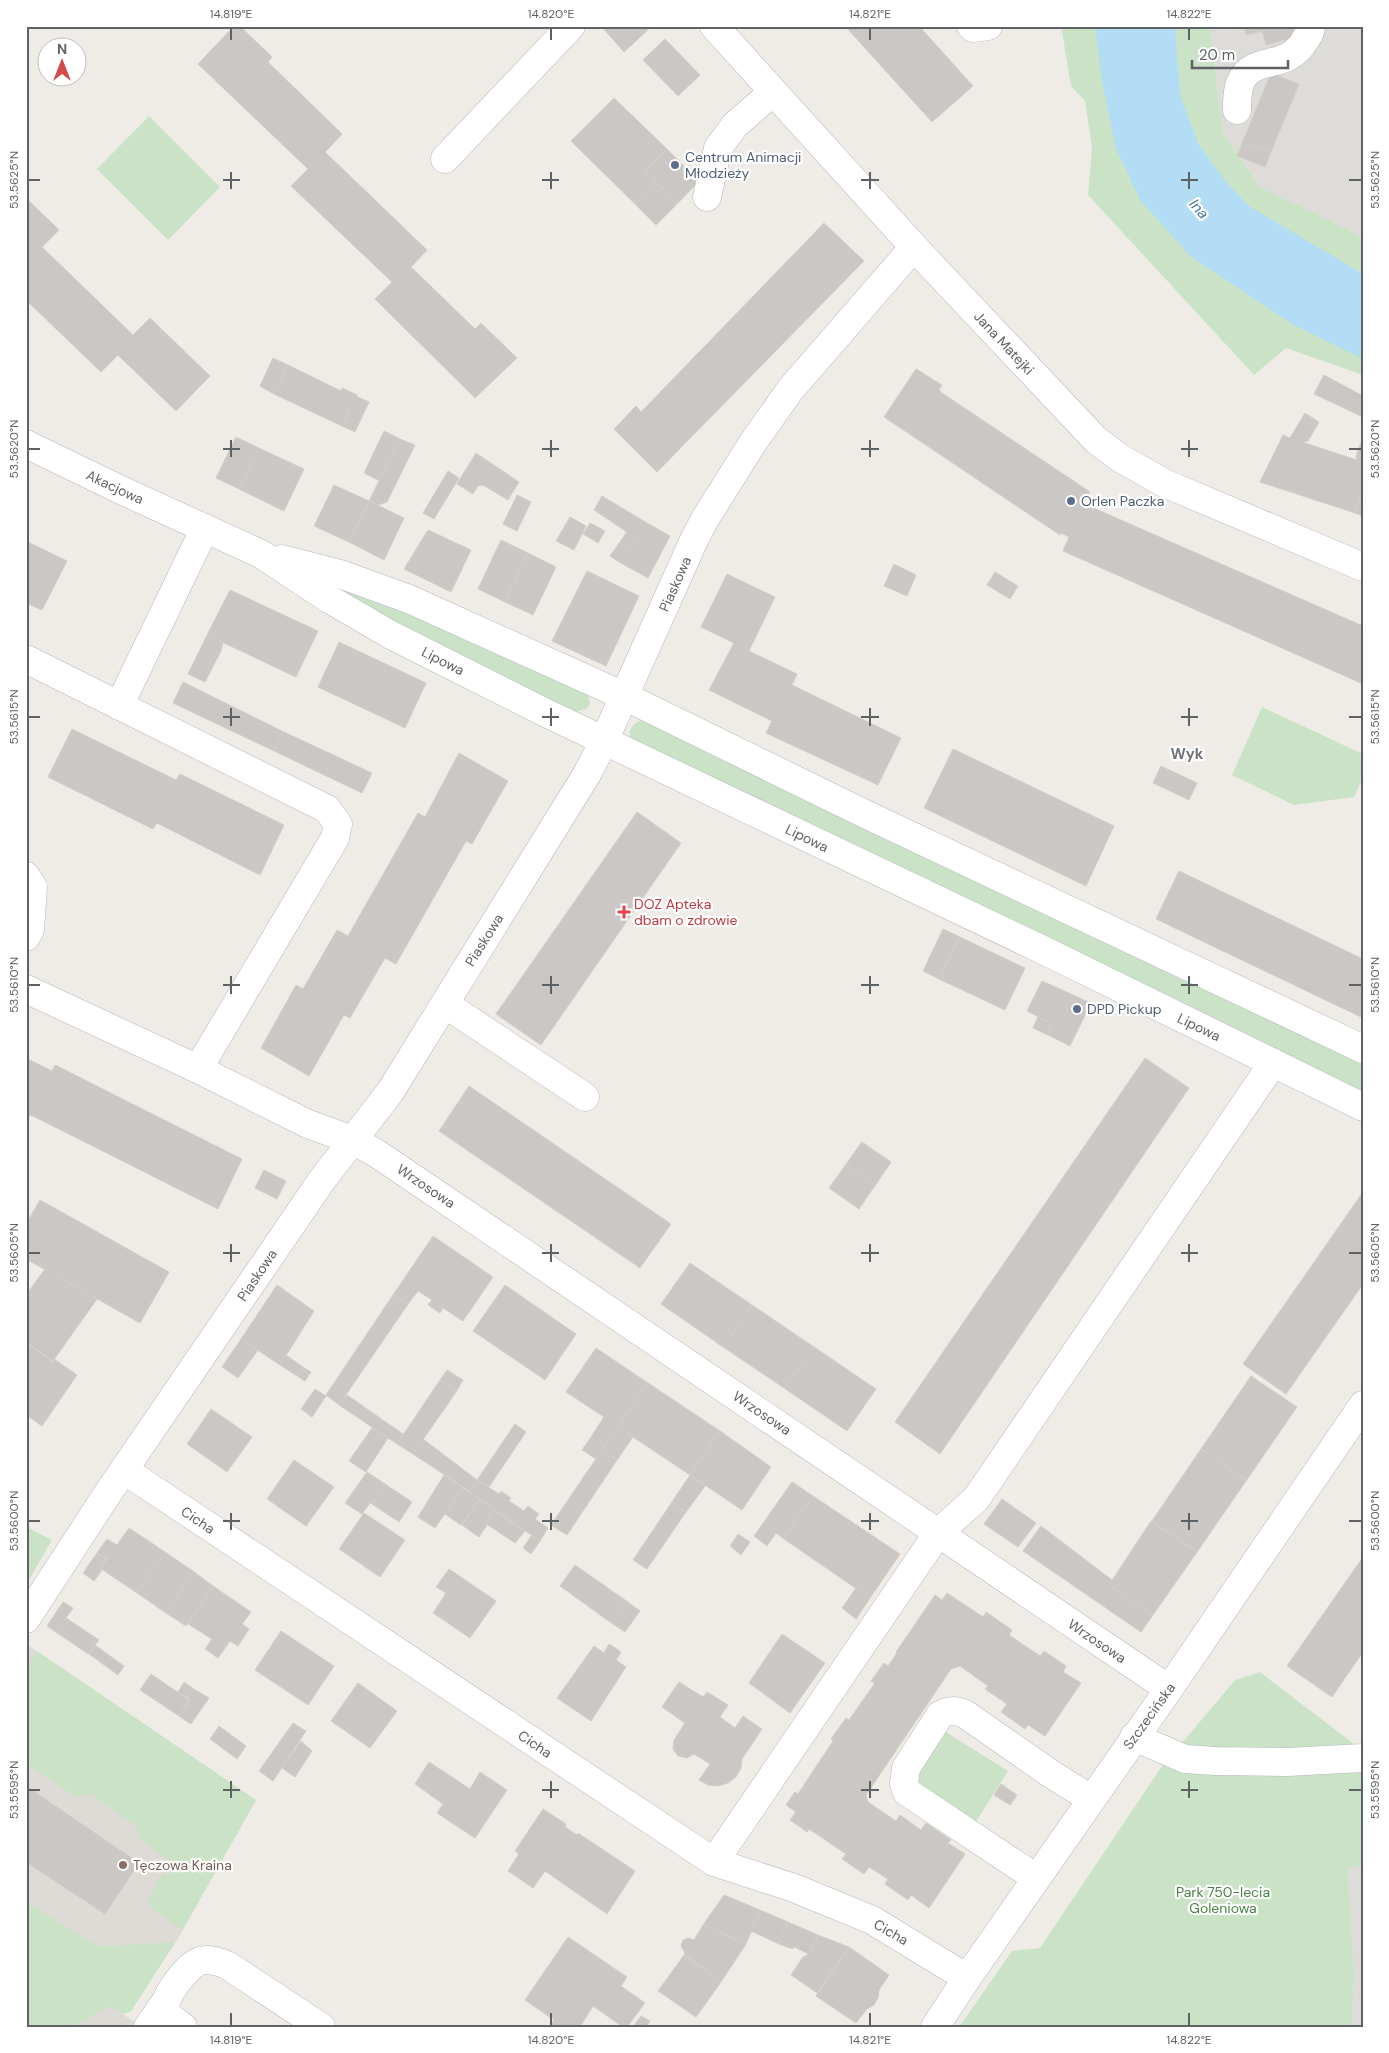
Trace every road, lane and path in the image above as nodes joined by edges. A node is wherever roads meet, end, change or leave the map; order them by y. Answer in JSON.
{"nodes":[{"id":1,"x":571,"y":26,"type":"edge"},
{"id":2,"x":714,"y":26,"type":"edge"},
{"id":3,"x":971,"y":26,"type":"edge"},
{"id":4,"x":988,"y":26,"type":"edge"},
{"id":5,"x":1311,"y":26,"type":"edge"},
{"id":6,"x":773,"y":92,"type":"junction"},
{"id":7,"x":1237,"y":110,"type":"dead end"},
{"id":8,"x":445,"y":159,"type":"dead end"},
{"id":9,"x":707,"y":197,"type":"dead end"},
{"id":10,"x":914,"y":247,"type":"junction"},
{"id":11,"x":26,"y":444,"type":"edge"},
{"id":12,"x":205,"y":528,"type":"junction"},
{"id":13,"x":261,"y":554,"type":"junction"},
{"id":14,"x":1363,"y":567,"type":"edge"},
{"id":15,"x":26,"y":659,"type":"edge"},
{"id":16,"x":624,"y":696,"type":"junction"},
{"id":17,"x":119,"y":706,"type":"junction"},
{"id":18,"x":604,"y":741,"type":"junction"},
{"id":19,"x":26,"y":876,"type":"edge"},
{"id":20,"x":26,"y":938,"type":"edge"},
{"id":21,"x":26,"y":989,"type":"edge"},
{"id":22,"x":445,"y":1004,"type":"junction"},
{"id":23,"x":1363,"y":1049,"type":"edge"},
{"id":24,"x":1273,"y":1063,"type":"junction"},
{"id":25,"x":198,"y":1069,"type":"junction"},
{"id":26,"x":585,"y":1097,"type":"dead end"},
{"id":27,"x":1363,"y":1107,"type":"edge"},
{"id":28,"x":352,"y":1140,"type":"junction"},
{"id":29,"x":1363,"y":1406,"type":"edge"},
{"id":30,"x":124,"y":1470,"type":"junction"},
{"id":31,"x":938,"y":1533,"type":"junction"},
{"id":32,"x":26,"y":1619,"type":"edge"},
{"id":33,"x":1169,"y":1689,"type":"junction"},
{"id":34,"x":1134,"y":1737,"type":"junction"},
{"id":35,"x":1363,"y":1758,"type":"edge"},
{"id":36,"x":1091,"y":1799,"type":"junction"},
{"id":37,"x":714,"y":1862,"type":"junction"},
{"id":38,"x":1036,"y":1878,"type":"junction"},
{"id":39,"x":966,"y":1978,"type":"junction"},
{"id":40,"x":166,"y":2001,"type":"junction"},
{"id":41,"x":148,"y":2027,"type":"edge"},
{"id":42,"x":183,"y":2027,"type":"edge"},
{"id":43,"x":321,"y":2027,"type":"edge"},
{"id":44,"x":935,"y":2027,"type":"edge"}],
"edges":[{"from":1,"to":8,"type":"street"},
{"from":2,"to":6,"type":"street","name":"Jana Matejki"},
{"from":3,"to":4,"type":"street"},
{"from":5,"to":7,"type":"street"},
{"from":6,"to":9,"type":"street"},
{"from":6,"to":10,"type":"street","name":"Jana Matejki"},
{"from":10,"to":14,"type":"street","name":"Jana Matejki"},
{"from":10,"to":16,"type":"street","name":"Piaskowa"},
{"from":11,"to":12,"type":"street","name":"Akacjowa"},
{"from":12,"to":13,"type":"street","name":"Lipowa"},
{"from":12,"to":17,"type":"street"},
{"from":13,"to":16,"type":"street","name":"Lipowa"},
{"from":13,"to":18,"type":"street","name":"Lipowa"},
{"from":15,"to":17,"type":"street"},
{"from":16,"to":18,"type":"street","name":"Piaskowa"},
{"from":16,"to":23,"type":"street","name":"Lipowa"},
{"from":17,"to":25,"type":"street"},
{"from":18,"to":22,"type":"street","name":"Piaskowa"},
{"from":18,"to":24,"type":"street","name":"Lipowa"},
{"from":19,"to":20,"type":"street"},
{"from":21,"to":25,"type":"street","name":"Wrzosowa"},
{"from":22,"to":26,"type":"street"},
{"from":22,"to":28,"type":"street","name":"Piaskowa"},
{"from":24,"to":27,"type":"street","name":"Lipowa"},
{"from":24,"to":31,"type":"street"},
{"from":25,"to":28,"type":"street","name":"Wrzosowa"},
{"from":28,"to":30,"type":"street","name":"Piaskowa"},
{"from":28,"to":31,"type":"street","name":"Wrzosowa"},
{"from":29,"to":33,"type":"street","name":"Szczecińska"},
{"from":30,"to":32,"type":"street","name":"Piaskowa"},
{"from":30,"to":37,"type":"street","name":"Cicha"},
{"from":31,"to":33,"type":"street","name":"Wrzosowa"},
{"from":31,"to":37,"type":"street"},
{"from":33,"to":34,"type":"street","name":"Szczecińska"},
{"from":34,"to":35,"type":"street"},
{"from":34,"to":36,"type":"street","name":"Szczecińska"},
{"from":36,"to":38,"type":"street","name":"Szczecińska"},
{"from":36,"to":38,"type":"street"},
{"from":37,"to":39,"type":"street","name":"Cicha"},
{"from":38,"to":39,"type":"street","name":"Szczecińska"},
{"from":39,"to":44,"type":"street","name":"Szczecińska"},
{"from":40,"to":41,"type":"street"},
{"from":40,"to":42,"type":"street"},
{"from":40,"to":43,"type":"street"}]}
